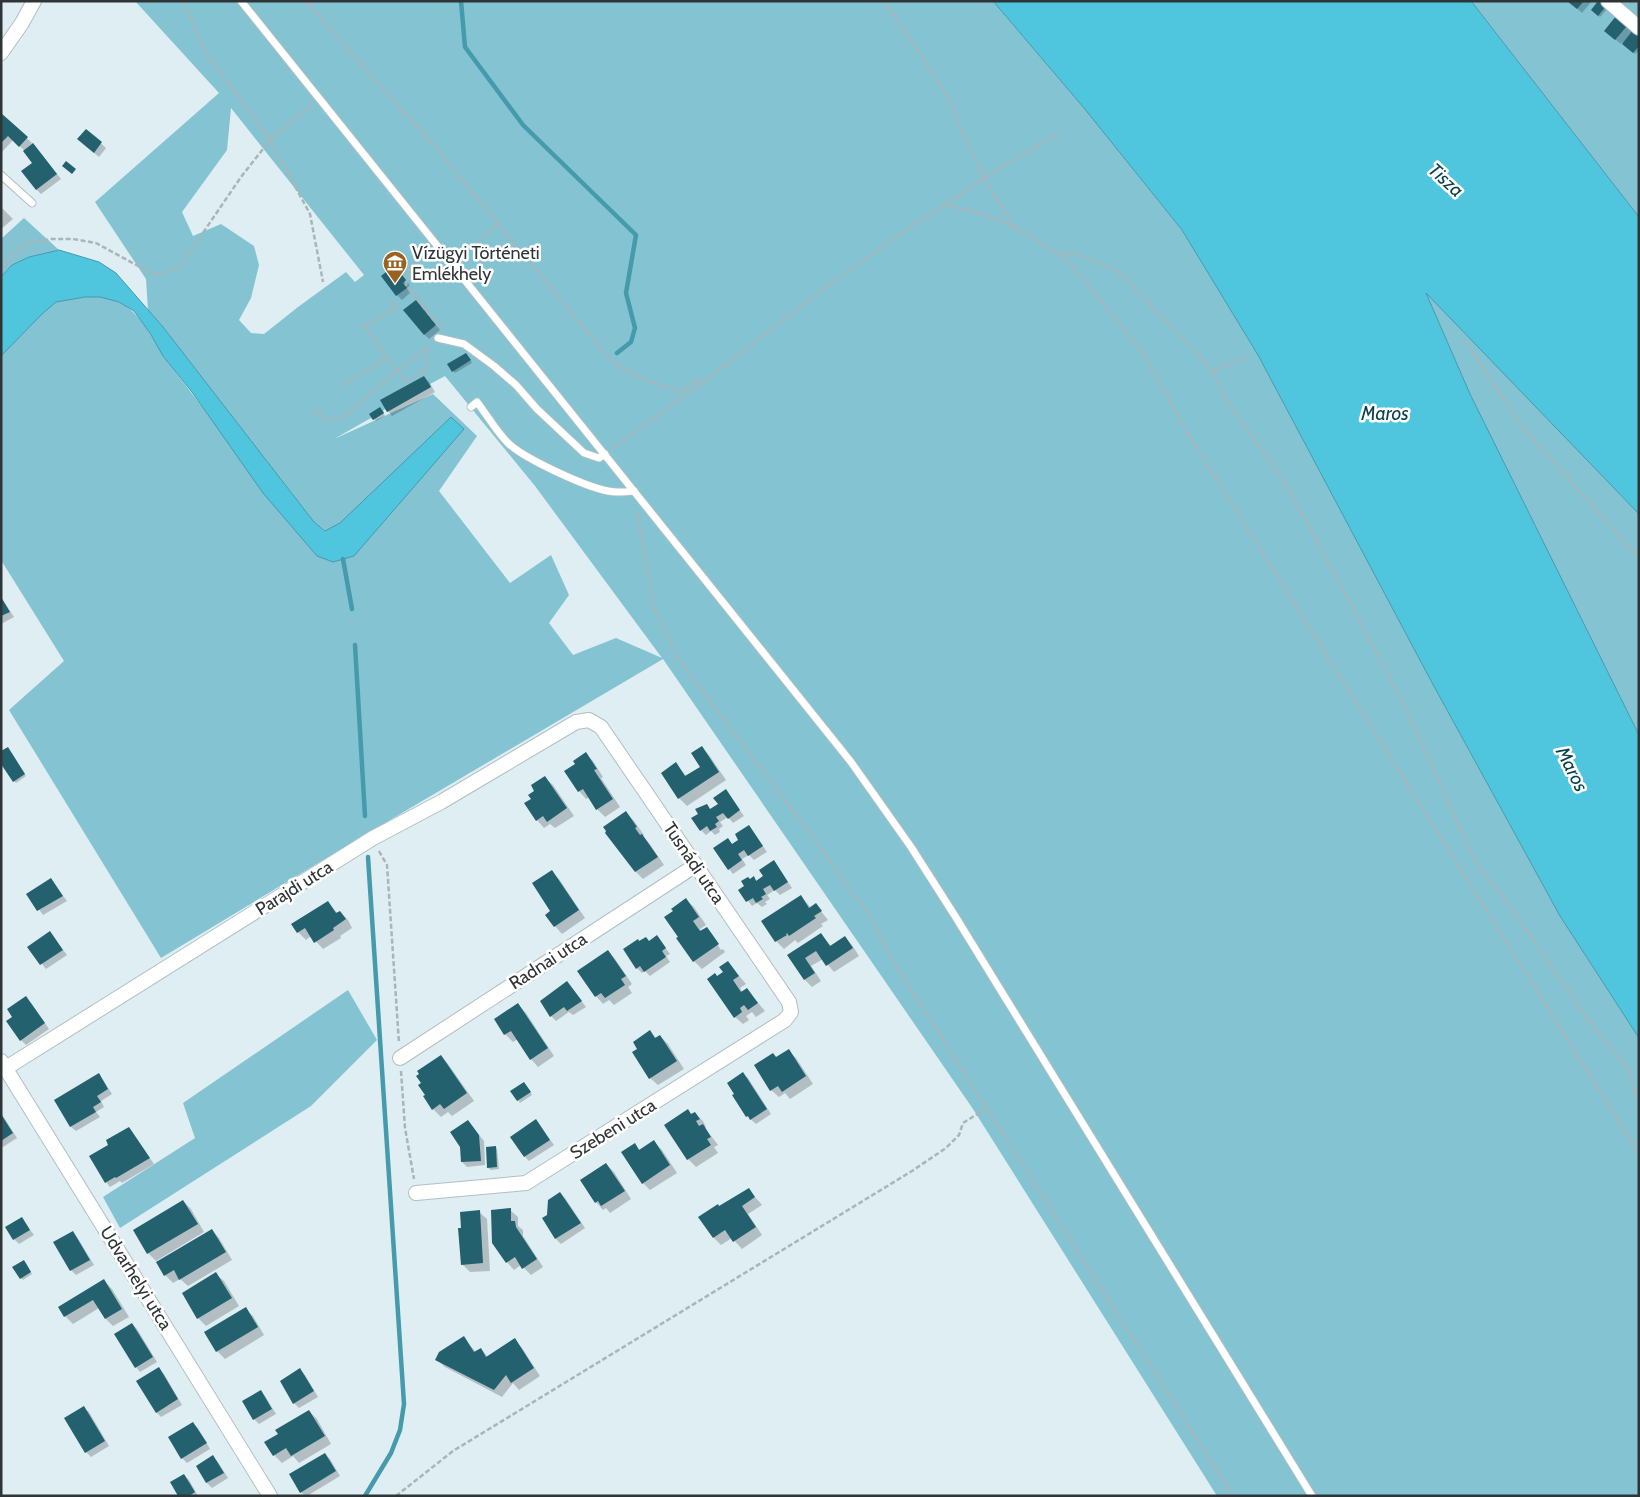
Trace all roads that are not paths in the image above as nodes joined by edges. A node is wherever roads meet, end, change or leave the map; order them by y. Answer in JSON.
{"nodes":[{"id":1,"x":34,"y":1,"type":"edge"},
{"id":2,"x":241,"y":1,"type":"edge"},
{"id":3,"x":1608,"y":1,"type":"edge"},
{"id":4,"x":1639,"y":28,"type":"edge"},
{"id":5,"x":1,"y":53,"type":"edge"},
{"id":6,"x":1,"y":175,"type":"edge"},
{"id":7,"x":32,"y":203,"type":"dead end"},
{"id":8,"x":440,"y":338,"type":"road end"},
{"id":9,"x":471,"y":408,"type":"dead end"},
{"id":10,"x":605,"y":454,"type":"junction"},
{"id":11,"x":634,"y":491,"type":"junction"},
{"id":12,"x":589,"y":720,"type":"joint"},
{"id":13,"x":696,"y":865,"type":"junction"},
{"id":14,"x":791,"y":1012,"type":"joint"},
{"id":15,"x":400,"y":1058,"type":"road end"},
{"id":16,"x":4,"y":1064,"type":"edge"},
{"id":17,"x":416,"y":1193,"type":"road end"},
{"id":18,"x":270,"y":1496,"type":"edge"},
{"id":19,"x":1312,"y":1496,"type":"edge"}],
"edges":[{"from":1,"to":5,"type":"street"},
{"from":2,"to":10,"type":"lane"},
{"from":3,"to":4,"type":"street"},
{"from":6,"to":7,"type":"lane"},
{"from":8,"to":10,"type":"lane"},
{"from":9,"to":11,"type":"lane"},
{"from":10,"to":11,"type":"lane"},
{"from":11,"to":19,"type":"lane"},
{"from":12,"to":13,"type":"street","name":"Tusnádi utca"},
{"from":12,"to":16,"type":"street","name":"Parajdi utca"},
{"from":13,"to":14,"type":"street","name":"Tusnádi utca"},
{"from":13,"to":15,"type":"street","name":"Radnai utca"},
{"from":14,"to":17,"type":"street","name":"Szebeni utca"},
{"from":16,"to":18,"type":"street","name":"Udvarhelyi utca"}]}
